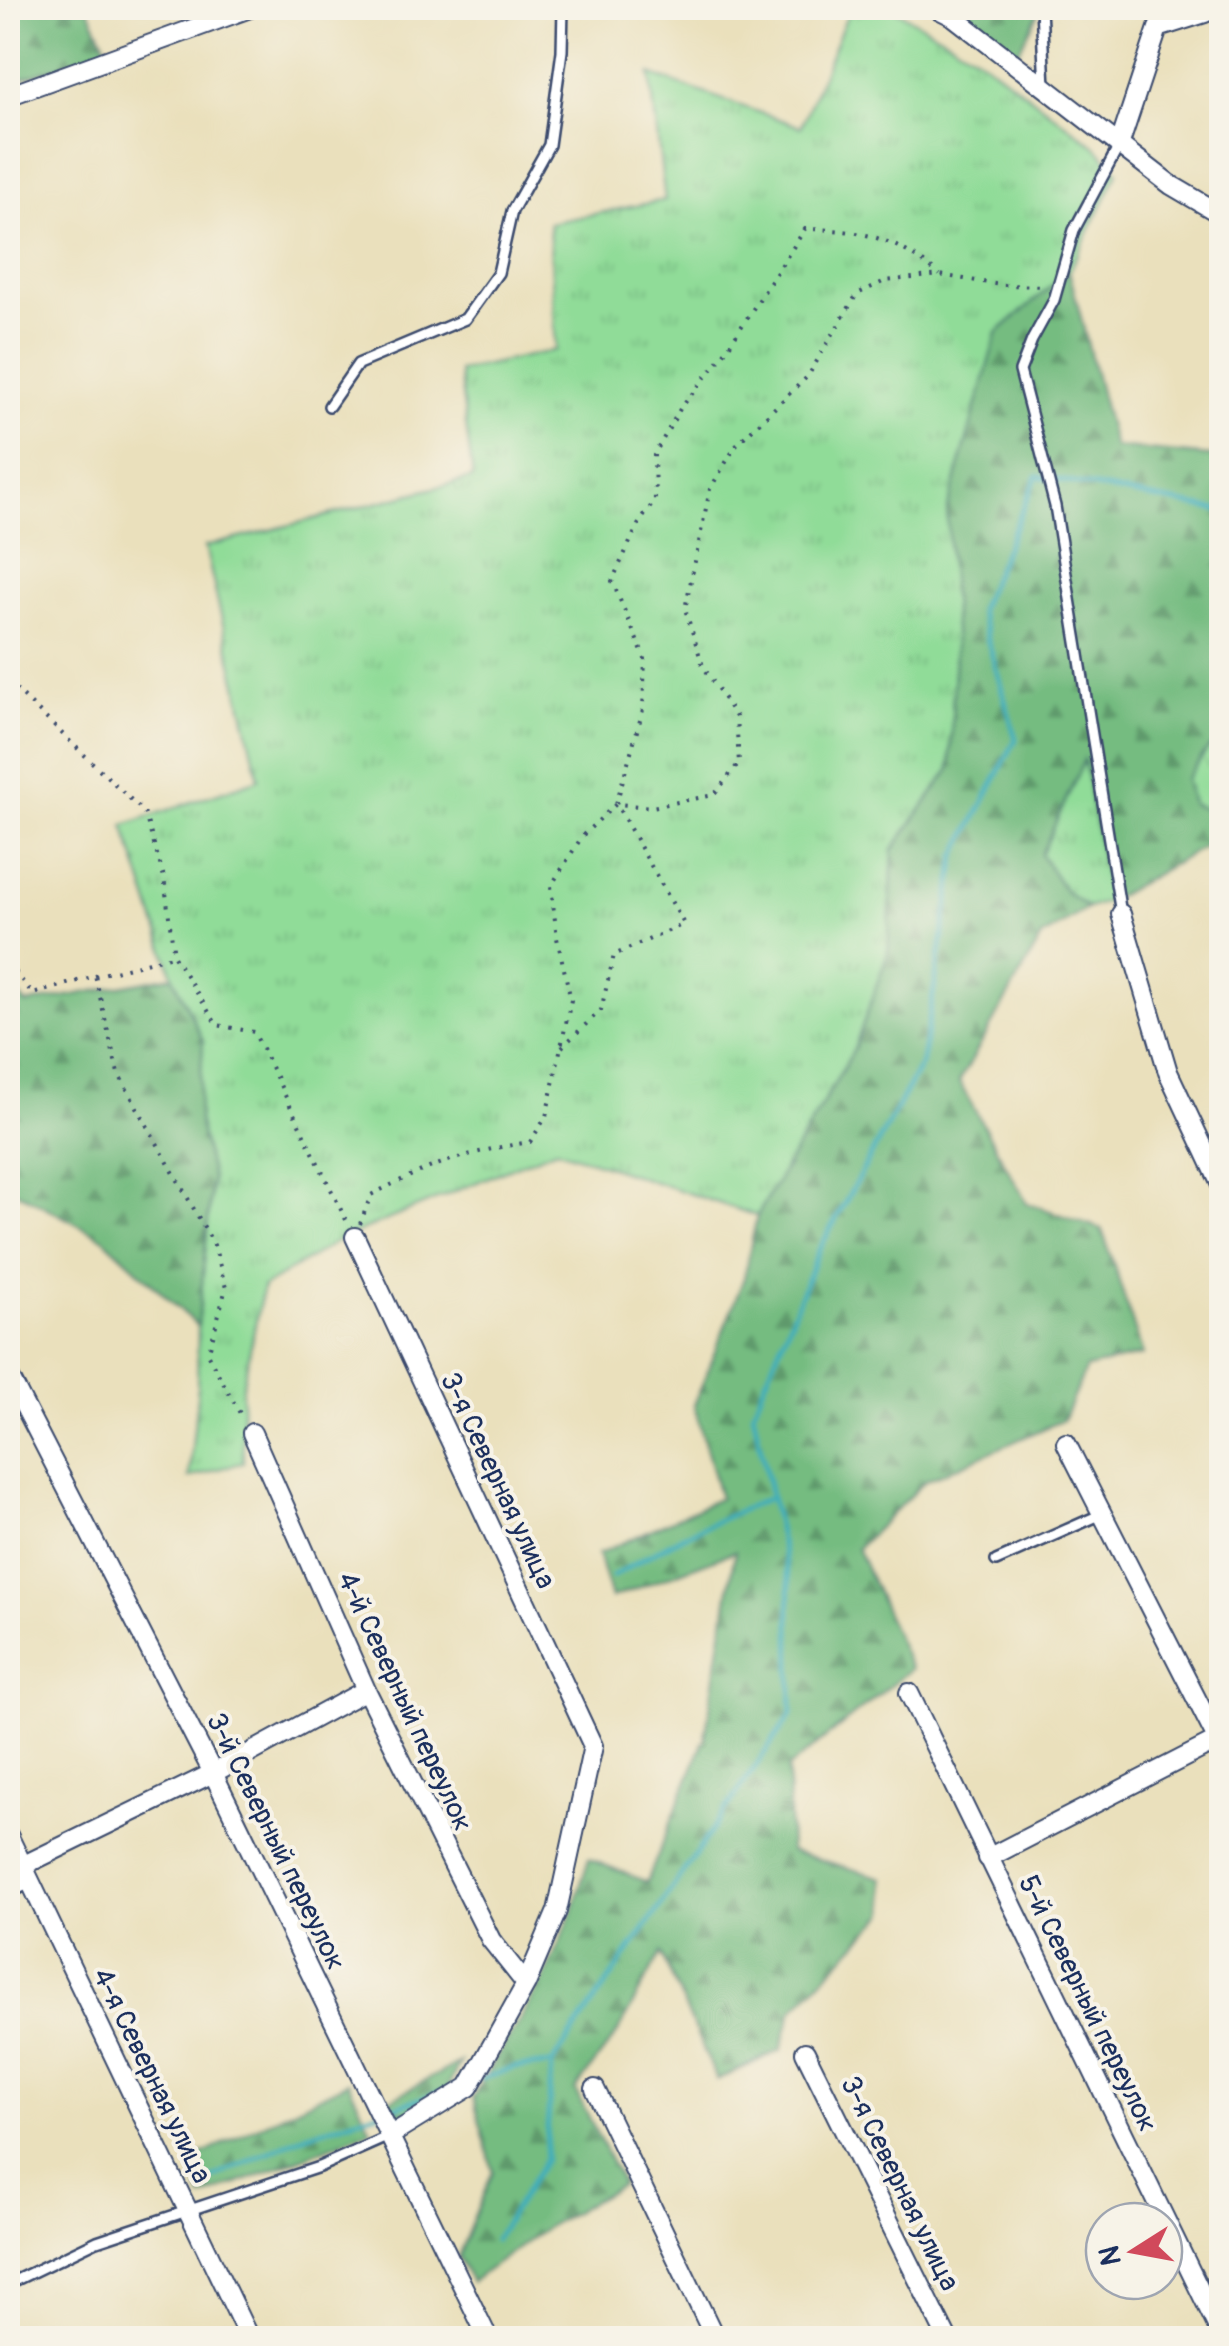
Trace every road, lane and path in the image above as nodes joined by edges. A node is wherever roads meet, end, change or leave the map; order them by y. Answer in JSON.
{"nodes":[{"id":1,"x":250,"y":8,"type":"edge"},
{"id":2,"x":563,"y":8,"type":"edge"},
{"id":3,"x":936,"y":8,"type":"edge"},
{"id":4,"x":1041,"y":8,"type":"edge"},
{"id":5,"x":1205,"y":13,"type":"dead end"},
{"id":6,"x":1045,"y":88,"type":"junction"},
{"id":7,"x":8,"y":96,"type":"edge"},
{"id":8,"x":1119,"y":146,"type":"junction"},
{"id":9,"x":1222,"y":215,"type":"edge"},
{"id":10,"x":940,"y":275,"type":"junction"},
{"id":11,"x":1058,"y":286,"type":"junction"},
{"id":12,"x":329,"y":406,"type":"dead end"},
{"id":13,"x":8,"y":682,"type":"edge"},
{"id":14,"x":616,"y":804,"type":"junction"},
{"id":15,"x":1122,"y":914,"type":"joint"},
{"id":16,"x":174,"y":956,"type":"junction"},
{"id":17,"x":8,"y":964,"type":"edge"},
{"id":18,"x":95,"y":976,"type":"junction"},
{"id":19,"x":561,"y":1047,"type":"junction"},
{"id":20,"x":1222,"y":1187,"type":"edge"},
{"id":21,"x":355,"y":1238,"type":"junction"},
{"id":22,"x":8,"y":1374,"type":"edge"},
{"id":23,"x":252,"y":1433,"type":"joint"},
{"id":24,"x":1066,"y":1443,"type":"dead end"},
{"id":25,"x":1102,"y":1514,"type":"junction"},
{"id":26,"x":996,"y":1562,"type":"dead end"},
{"id":27,"x":366,"y":1690,"type":"junction"},
{"id":28,"x":909,"y":1693,"type":"dead end"},
{"id":29,"x":1220,"y":1742,"type":"edge"},
{"id":30,"x":214,"y":1773,"type":"junction"},
{"id":31,"x":8,"y":1836,"type":"edge"},
{"id":32,"x":988,"y":1858,"type":"junction"},
{"id":33,"x":26,"y":1874,"type":"junction"},
{"id":34,"x":8,"y":1894,"type":"edge"},
{"id":35,"x":526,"y":1984,"type":"junction"},
{"id":36,"x":805,"y":2052,"type":"dead end"},
{"id":37,"x":595,"y":2089,"type":"dead end"},
{"id":38,"x":392,"y":2134,"type":"junction"},
{"id":39,"x":188,"y":2210,"type":"junction"},
{"id":40,"x":8,"y":2290,"type":"edge"},
{"id":41,"x":8,"y":2324,"type":"edge"},
{"id":42,"x":1222,"y":2336,"type":"edge"},
{"id":43,"x":14,"y":2338,"type":"edge"},
{"id":44,"x":249,"y":2338,"type":"edge"},
{"id":45,"x":488,"y":2338,"type":"edge"},
{"id":46,"x":715,"y":2338,"type":"edge"},
{"id":47,"x":948,"y":2338,"type":"edge"}],
"edges":[{"from":1,"to":7,"type":"street"},
{"from":2,"to":12,"type":"lane"},
{"from":3,"to":6,"type":"street"},
{"from":4,"to":6,"type":"lane"},
{"from":5,"to":8,"type":"street"},
{"from":6,"to":8,"type":"street"},
{"from":8,"to":9,"type":"street"},
{"from":8,"to":11,"type":"lane"},
{"from":10,"to":11,"type":"path"},
{"from":10,"to":14,"type":"path"},
{"from":10,"to":14,"type":"path"},
{"from":11,"to":15,"type":"lane"},
{"from":13,"to":16,"type":"path"},
{"from":14,"to":19,"type":"path"},
{"from":14,"to":19,"type":"path"},
{"from":15,"to":20,"type":"street"},
{"from":16,"to":18,"type":"path"},
{"from":16,"to":21,"type":"path"},
{"from":17,"to":18,"type":"path"},
{"from":18,"to":23,"type":"path"},
{"from":19,"to":21,"type":"path"},
{"from":21,"to":35,"type":"street","name":"3-я Северная улица"},
{"from":22,"to":30,"type":"street","name":"3-й Северный переулок"},
{"from":23,"to":27,"type":"street","name":"4-й Северный переулок"},
{"from":24,"to":25,"type":"street"},
{"from":25,"to":26,"type":"lane"},
{"from":25,"to":29,"type":"street"},
{"from":27,"to":30,"type":"street"},
{"from":27,"to":35,"type":"street","name":"4-й Северный переулок"},
{"from":28,"to":32,"type":"street","name":"5-й Северный переулок"},
{"from":29,"to":32,"type":"street"},
{"from":30,"to":33,"type":"street"},
{"from":30,"to":38,"type":"street","name":"3-й Северный переулок"},
{"from":31,"to":33,"type":"street","name":"4-я Северная улица"},
{"from":32,"to":42,"type":"street","name":"5-й Северный переулок"},
{"from":33,"to":34,"type":"lane"},
{"from":33,"to":39,"type":"street","name":"4-я Северная улица"},
{"from":35,"to":38,"type":"street"},
{"from":36,"to":47,"type":"street","name":"3-я Северная улица"},
{"from":37,"to":46,"type":"street"},
{"from":38,"to":39,"type":"lane"},
{"from":38,"to":45,"type":"street","name":"3-й Северный переулок"},
{"from":39,"to":40,"type":"lane"},
{"from":39,"to":44,"type":"street","name":"4-я Северная улица"},
{"from":41,"to":43,"type":"street"}]}
